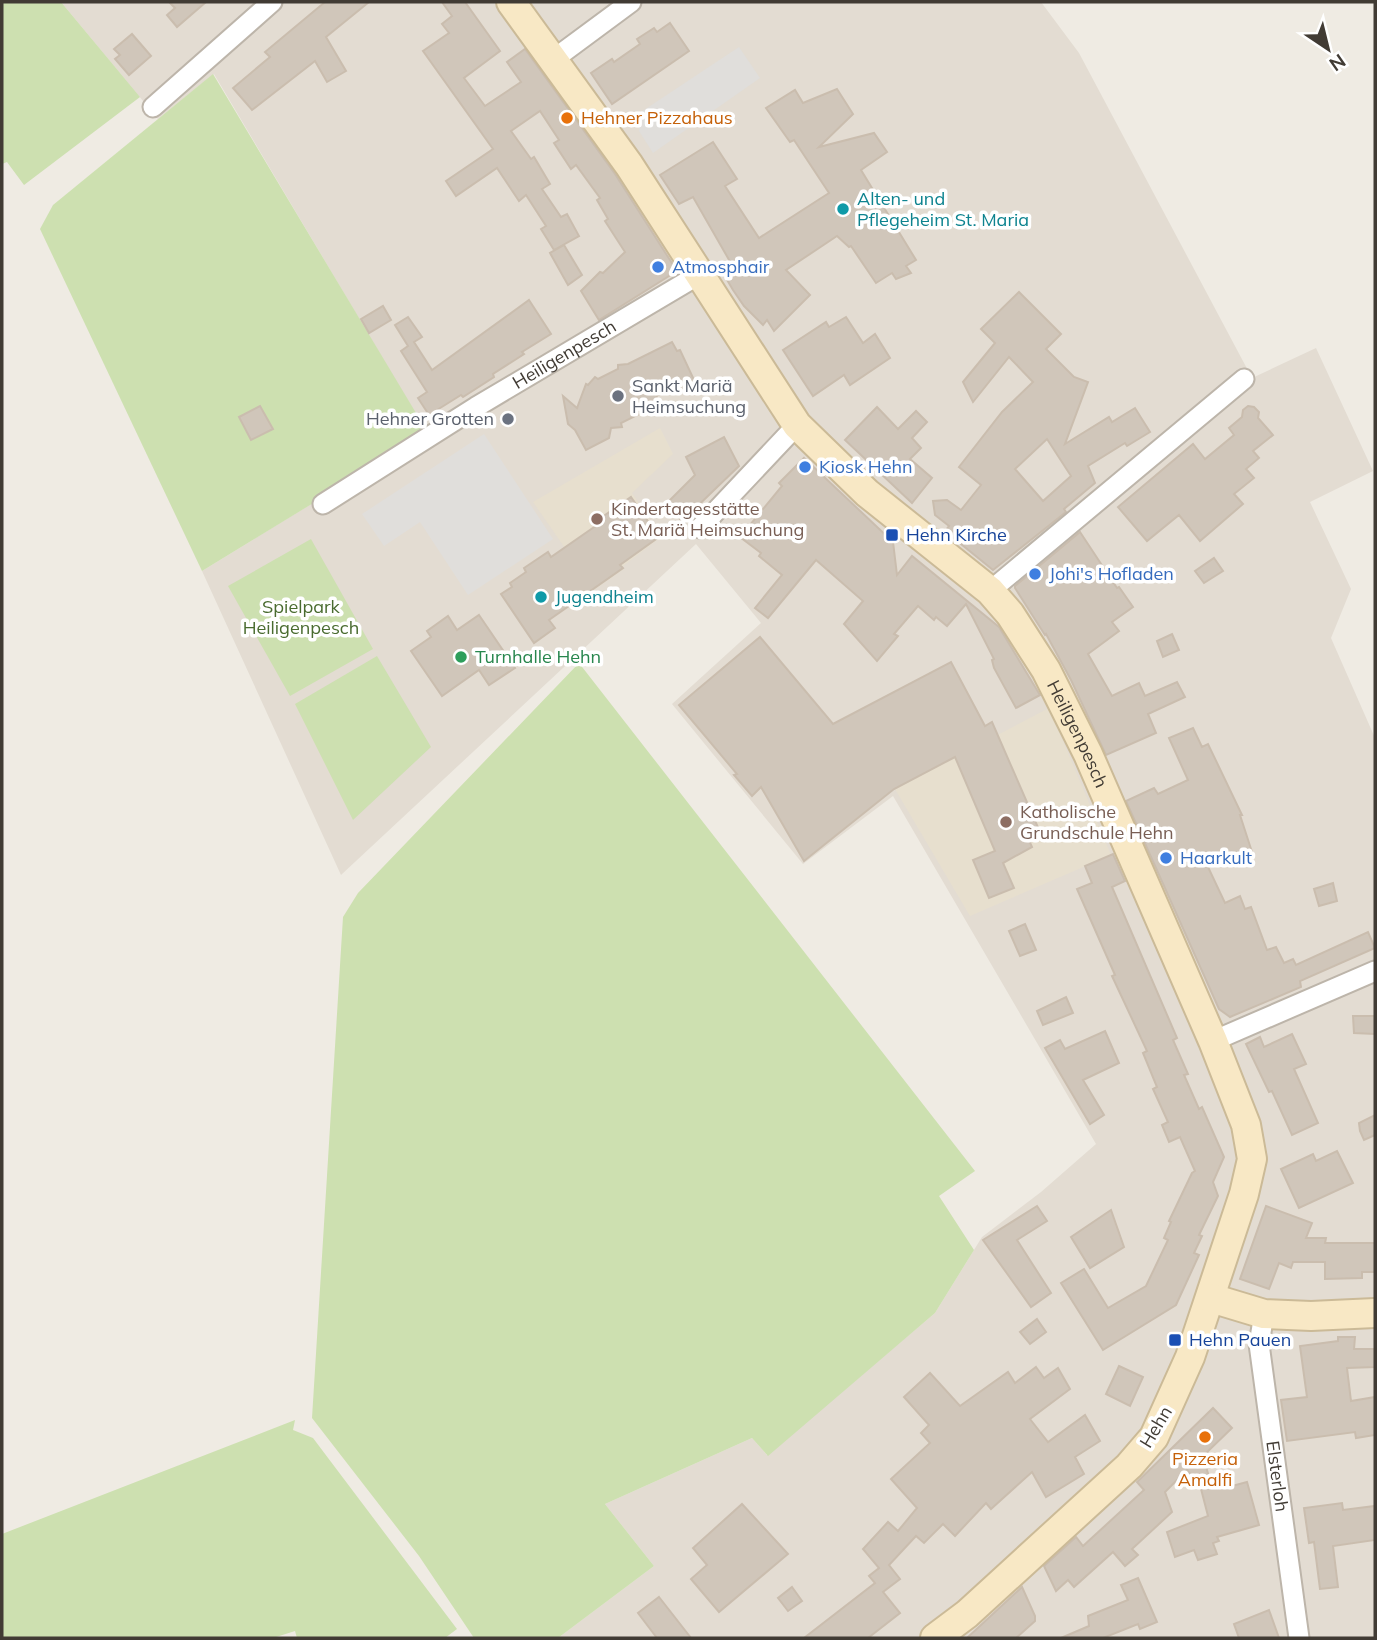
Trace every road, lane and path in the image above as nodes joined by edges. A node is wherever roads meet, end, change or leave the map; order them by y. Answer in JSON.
{"nodes":[{"id":1,"x":271,"y":2,"type":"edge"},
{"id":2,"x":511,"y":2,"type":"edge"},
{"id":3,"x":631,"y":2,"type":"edge"},
{"id":4,"x":554,"y":59,"type":"junction"},
{"id":5,"x":153,"y":107,"type":"dead end"},
{"id":6,"x":700,"y":274,"type":"junction"},
{"id":7,"x":1244,"y":379,"type":"dead end"},
{"id":8,"x":797,"y":425,"type":"junction"},
{"id":9,"x":323,"y":504,"type":"dead end"},
{"id":10,"x":700,"y":528,"type":"dead end"},
{"id":11,"x":989,"y":591,"type":"junction"},
{"id":12,"x":1375,"y":971,"type":"edge"},
{"id":13,"x":1213,"y":1041,"type":"junction"},
{"id":14,"x":1211,"y":1298,"type":"junction"},
{"id":15,"x":1375,"y":1313,"type":"edge"},
{"id":16,"x":1264,"y":1314,"type":"junction"},
{"id":17,"x":935,"y":1638,"type":"edge"},
{"id":18,"x":1299,"y":1638,"type":"edge"}],
"edges":[{"from":1,"to":5,"type":"street"},
{"from":2,"to":4,"type":"street","name":"Heiligenpesch"},
{"from":3,"to":4,"type":"street"},
{"from":4,"to":6,"type":"street","name":"Heiligenpesch"},
{"from":6,"to":8,"type":"street","name":"Heiligenpesch"},
{"from":6,"to":9,"type":"street","name":"Heiligenpesch"},
{"from":7,"to":11,"type":"street"},
{"from":8,"to":10,"type":"street"},
{"from":8,"to":11,"type":"street","name":"Heiligenpesch"},
{"from":11,"to":13,"type":"street","name":"Heiligenpesch"},
{"from":12,"to":13,"type":"street"},
{"from":13,"to":14,"type":"street","name":"Heiligenpesch"},
{"from":14,"to":16,"type":"street"},
{"from":14,"to":17,"type":"street","name":"Hehn"},
{"from":15,"to":16,"type":"street"},
{"from":16,"to":18,"type":"street","name":"Elsterloh"}]}
